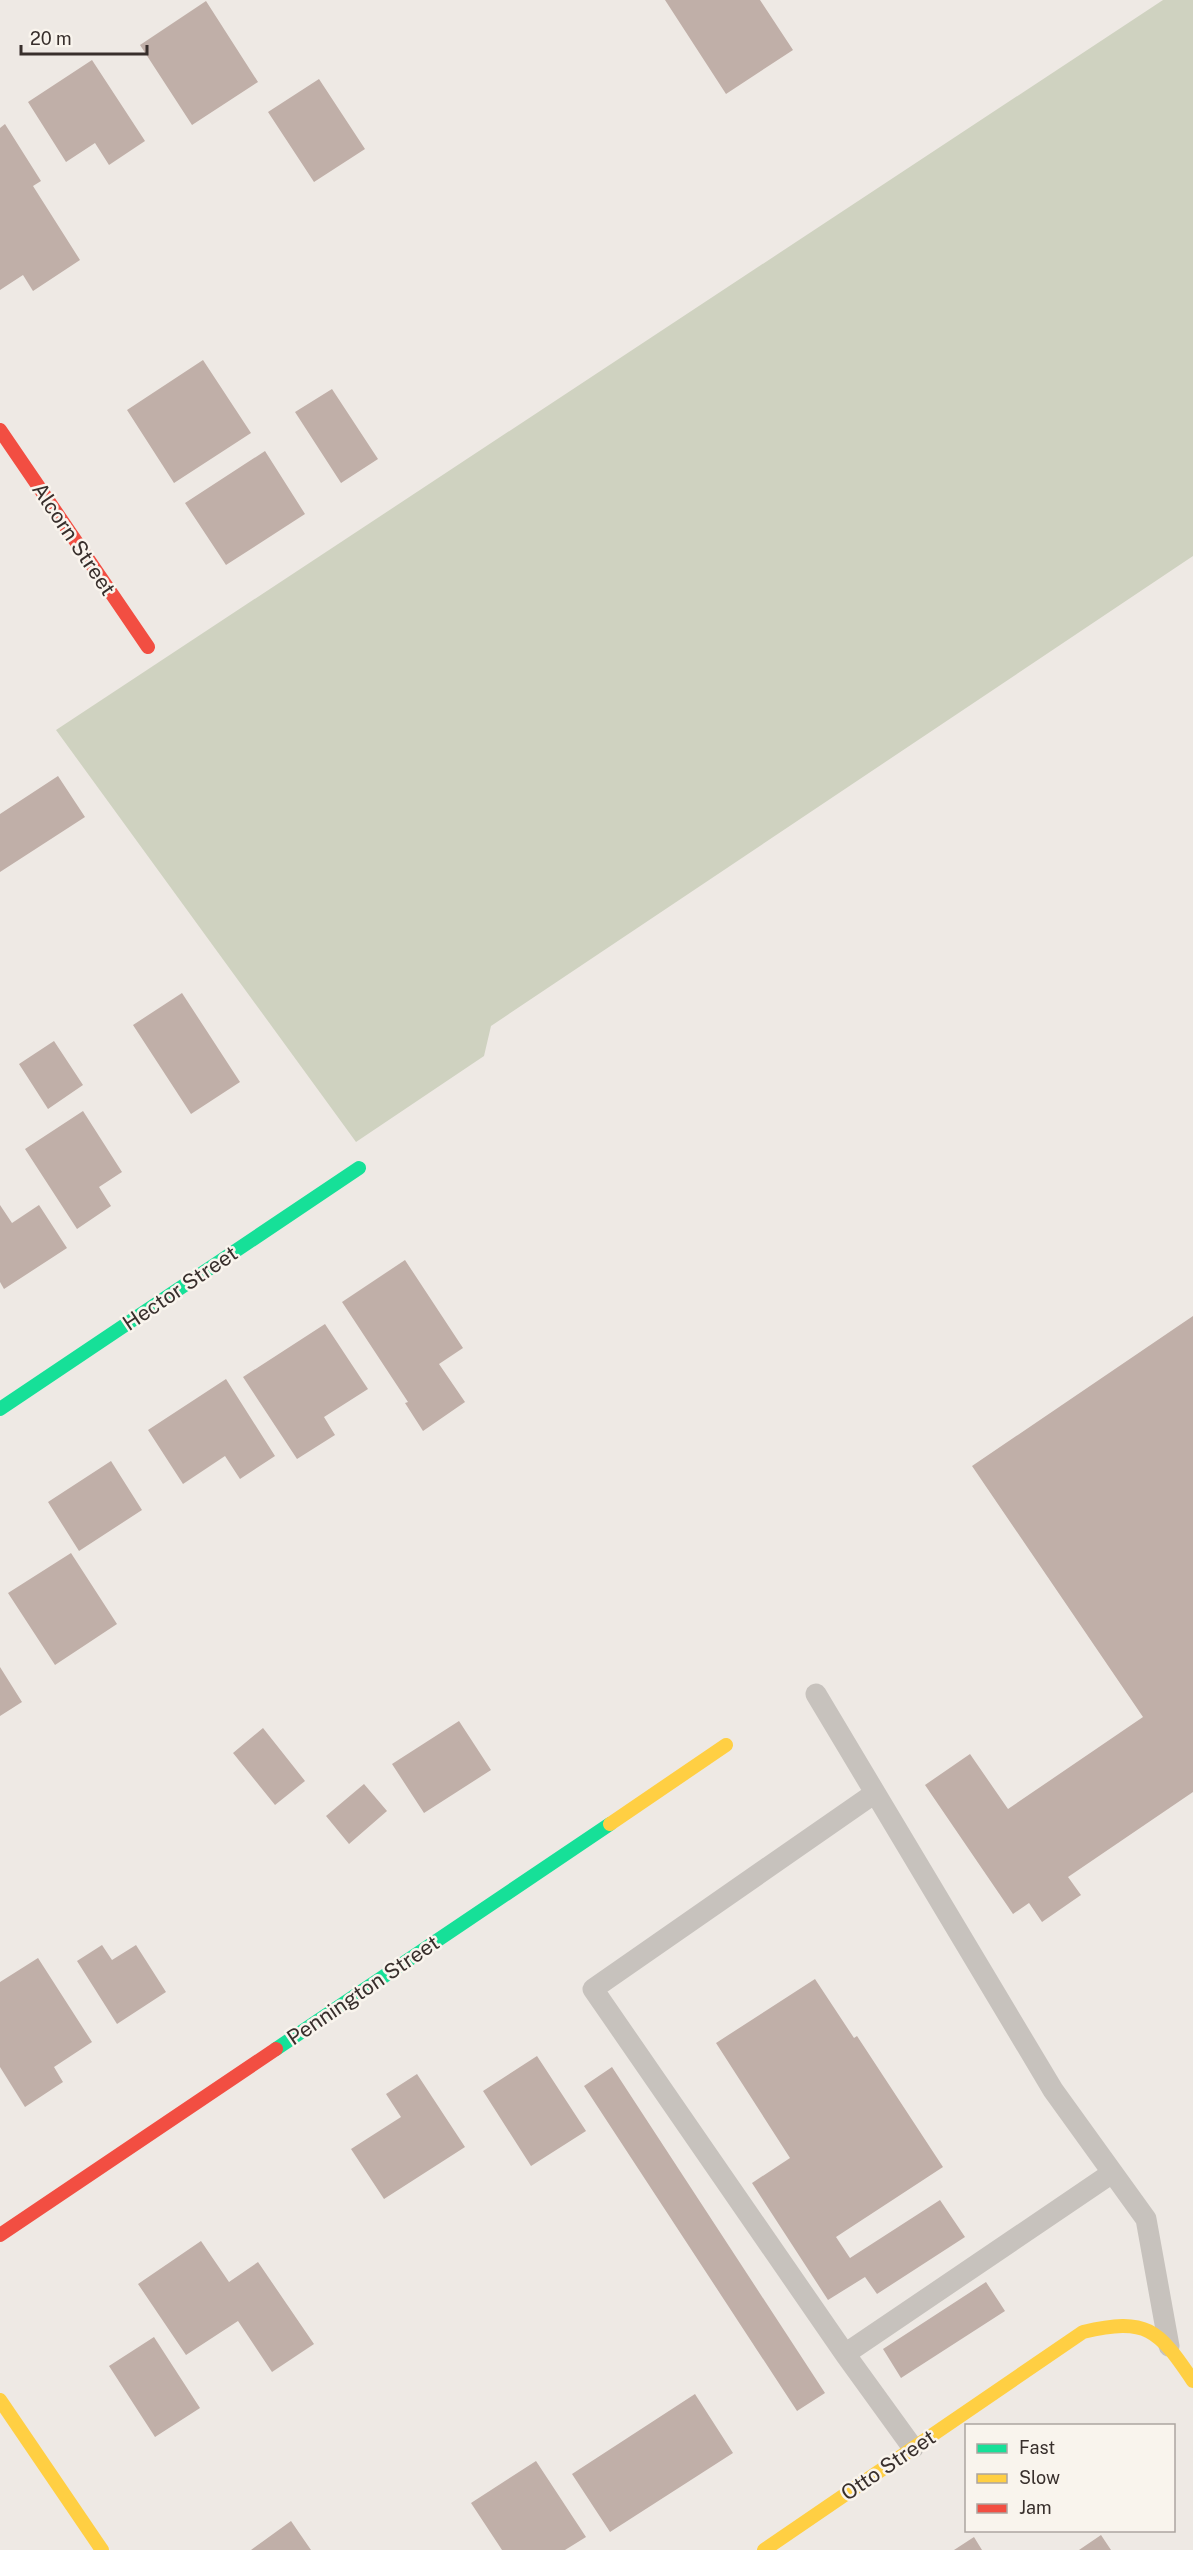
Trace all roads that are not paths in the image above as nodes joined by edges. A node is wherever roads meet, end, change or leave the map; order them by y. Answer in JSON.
{"nodes":[{"id":1,"x":0,"y":430,"type":"edge"},
{"id":2,"x":148,"y":647,"type":"dead end"},
{"id":3,"x":359,"y":1168,"type":"dead end"},
{"id":4,"x":0,"y":1408,"type":"edge"},
{"id":5,"x":816,"y":1694,"type":"dead end"},
{"id":6,"x":726,"y":1745,"type":"dead end"},
{"id":7,"x":875,"y":1793,"type":"junction"},
{"id":8,"x":1112,"y":2173,"type":"junction"},
{"id":9,"x":0,"y":2235,"type":"edge"},
{"id":10,"x":1169,"y":2346,"type":"junction"},
{"id":11,"x":845,"y":2354,"type":"junction"},
{"id":12,"x":1193,"y":2381,"type":"edge"},
{"id":13,"x":0,"y":2400,"type":"edge"},
{"id":14,"x":913,"y":2448,"type":"junction"},
{"id":15,"x":102,"y":2550,"type":"edge"},
{"id":16,"x":764,"y":2550,"type":"edge"}],
"edges":[{"from":1,"to":2,"type":"street","name":"Alcorn Street"},
{"from":3,"to":4,"type":"street","name":"Hector Street"},
{"from":5,"to":7,"type":"lane"},
{"from":6,"to":9,"type":"street","name":"Pennington Street"},
{"from":7,"to":8,"type":"lane"},
{"from":7,"to":11,"type":"lane"},
{"from":8,"to":10,"type":"lane"},
{"from":8,"to":11,"type":"lane"},
{"from":10,"to":12,"type":"street"},
{"from":10,"to":14,"type":"street","name":"Otto Street"},
{"from":11,"to":14,"type":"lane"},
{"from":13,"to":15,"type":"street"},
{"from":14,"to":16,"type":"street","name":"Otto Street"}]}
